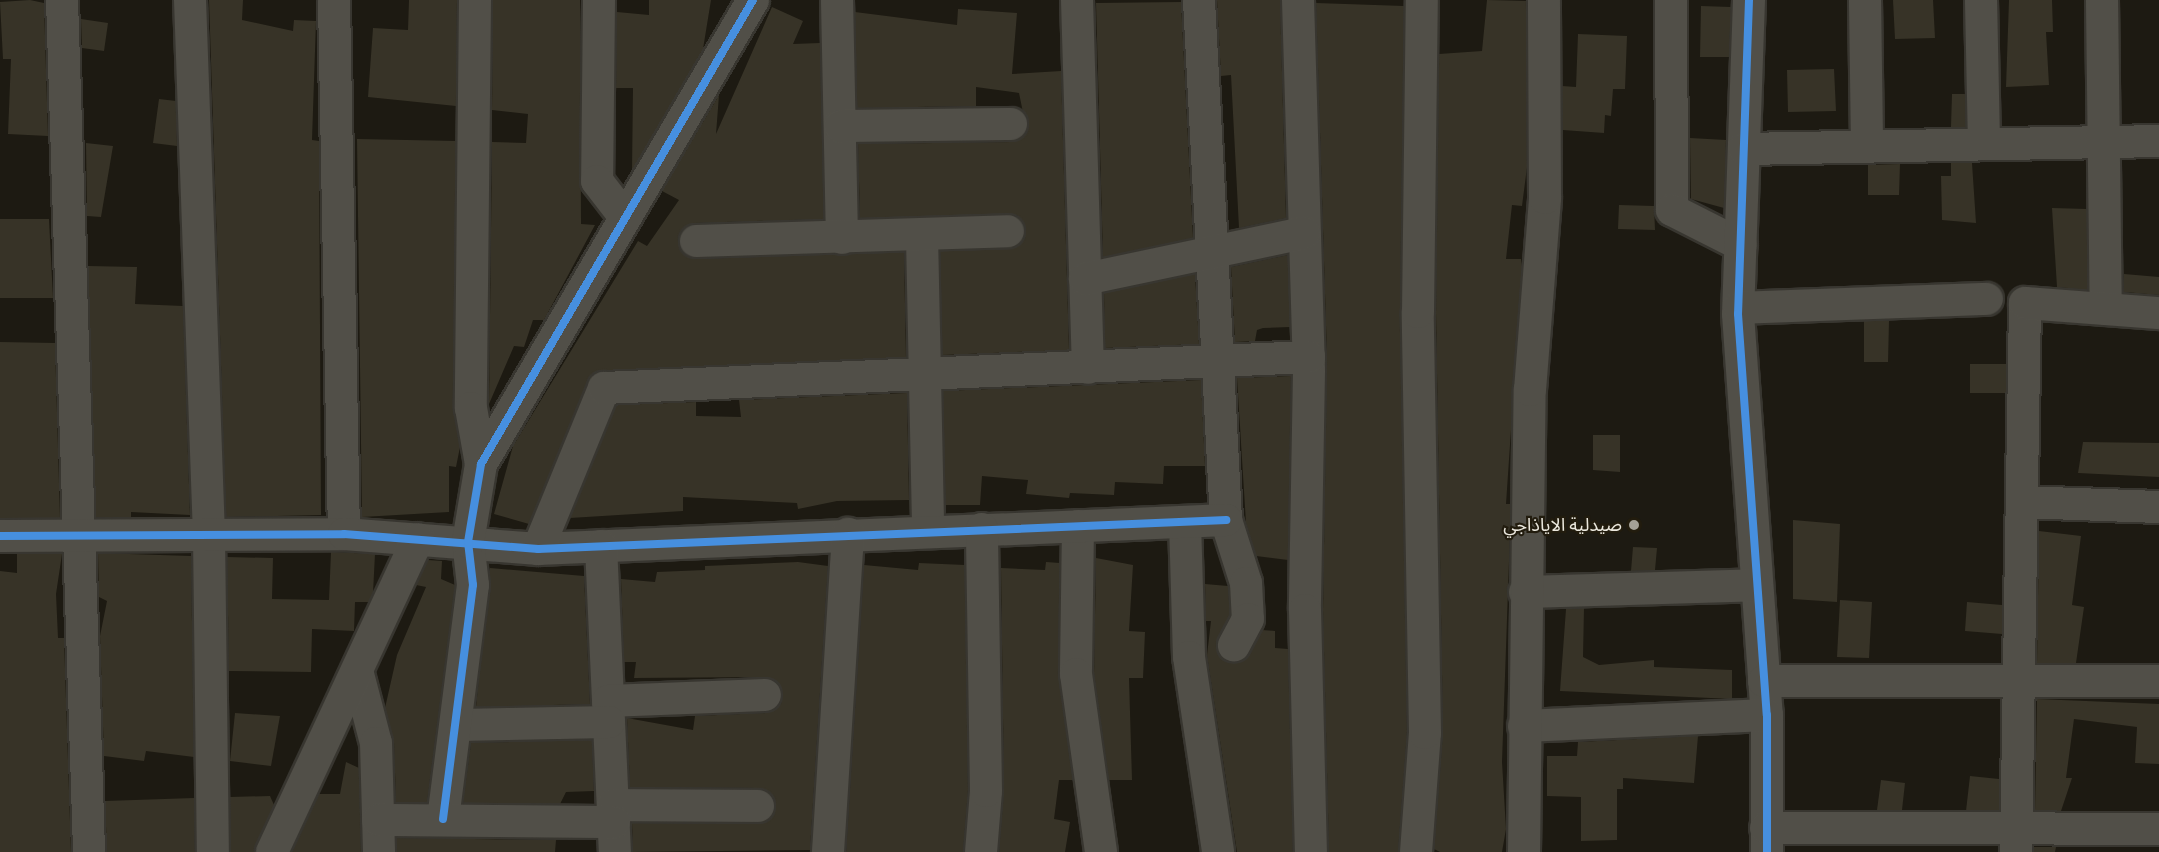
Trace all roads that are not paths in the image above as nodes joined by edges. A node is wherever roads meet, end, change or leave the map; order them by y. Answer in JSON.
{"nodes":[{"id":1,"x":62,"y":0,"type":"edge"},
{"id":2,"x":190,"y":0,"type":"edge"},
{"id":3,"x":334,"y":0,"type":"edge"},
{"id":4,"x":475,"y":0,"type":"edge"},
{"id":5,"x":599,"y":0,"type":"edge"},
{"id":6,"x":753,"y":0,"type":"edge"},
{"id":7,"x":837,"y":0,"type":"edge"},
{"id":8,"x":1077,"y":0,"type":"edge"},
{"id":9,"x":1199,"y":0,"type":"edge"},
{"id":10,"x":1298,"y":0,"type":"edge"},
{"id":11,"x":1422,"y":0,"type":"edge"},
{"id":12,"x":1544,"y":0,"type":"edge"},
{"id":13,"x":1671,"y":0,"type":"edge"},
{"id":14,"x":1749,"y":0,"type":"edge"},
{"id":15,"x":1865,"y":0,"type":"edge"},
{"id":16,"x":1980,"y":0,"type":"edge"},
{"id":17,"x":2102,"y":0,"type":"edge"},
{"id":18,"x":1011,"y":124,"type":"dead end"},
{"id":19,"x":840,"y":126,"type":"junction"},
{"id":20,"x":2159,"y":141,"type":"edge"},
{"id":21,"x":2100,"y":142,"type":"junction"},
{"id":22,"x":1984,"y":144,"type":"junction"},
{"id":23,"x":1867,"y":146,"type":"junction"},
{"id":24,"x":1744,"y":148,"type":"junction"},
{"id":25,"x":624,"y":216,"type":"junction"},
{"id":26,"x":1008,"y":231,"type":"dead end"},
{"id":27,"x":1304,"y":233,"type":"junction"},
{"id":28,"x":922,"y":236,"type":"junction"},
{"id":29,"x":842,"y":238,"type":"junction"},
{"id":30,"x":696,"y":242,"type":"dead end"},
{"id":31,"x":1741,"y":245,"type":"junction"},
{"id":32,"x":1212,"y":252,"type":"junction"},
{"id":33,"x":1085,"y":279,"type":"junction"},
{"id":34,"x":1987,"y":299,"type":"dead end"},
{"id":35,"x":1738,"y":308,"type":"junction"},
{"id":36,"x":2106,"y":309,"type":"junction"},
{"id":37,"x":2159,"y":314,"type":"edge"},
{"id":38,"x":1309,"y":357,"type":"junction"},
{"id":39,"x":1218,"y":362,"type":"junction"},
{"id":40,"x":1088,"y":368,"type":"junction"},
{"id":41,"x":925,"y":375,"type":"junction"},
{"id":42,"x":481,"y":464,"type":"junction"},
{"id":43,"x":2022,"y":502,"type":"junction"},
{"id":44,"x":2159,"y":507,"type":"edge"},
{"id":45,"x":1226,"y":520,"type":"junction"},
{"id":46,"x":1185,"y":522,"type":"junction"},
{"id":47,"x":1078,"y":526,"type":"junction"},
{"id":48,"x":982,"y":530,"type":"junction"},
{"id":49,"x":928,"y":531,"type":"junction"},
{"id":50,"x":344,"y":534,"type":"junction"},
{"id":51,"x":848,"y":534,"type":"junction"},
{"id":52,"x":209,"y":535,"type":"junction"},
{"id":53,"x":0,"y":536,"type":"edge"},
{"id":54,"x":77,"y":536,"type":"junction"},
{"id":55,"x":418,"y":539,"type":"junction"},
{"id":56,"x":468,"y":542,"type":"junction"},
{"id":57,"x":601,"y":546,"type":"junction"},
{"id":58,"x":538,"y":549,"type":"junction"},
{"id":59,"x":1757,"y":585,"type":"junction"},
{"id":60,"x":1525,"y":592,"type":"junction"},
{"id":61,"x":1234,"y":645,"type":"dead end"},
{"id":62,"x":358,"y":674,"type":"junction"},
{"id":63,"x":2018,"y":678,"type":"junction"},
{"id":64,"x":1764,"y":681,"type":"junction"},
{"id":65,"x":2159,"y":681,"type":"edge"},
{"id":66,"x":765,"y":695,"type":"dead end"},
{"id":67,"x":609,"y":712,"type":"junction"},
{"id":68,"x":1767,"y":714,"type":"junction"},
{"id":69,"x":458,"y":725,"type":"junction"},
{"id":70,"x":1524,"y":726,"type":"junction"},
{"id":71,"x":758,"y":806,"type":"dead end"},
{"id":72,"x":443,"y":819,"type":"junction"},
{"id":73,"x":378,"y":820,"type":"junction"},
{"id":74,"x":614,"y":826,"type":"edge"},
{"id":75,"x":2159,"y":829,"type":"edge"},
{"id":76,"x":1766,"y":840,"type":"edge"},
{"id":77,"x":2016,"y":841,"type":"edge"},
{"id":78,"x":89,"y":852,"type":"edge"},
{"id":79,"x":213,"y":852,"type":"edge"},
{"id":80,"x":272,"y":852,"type":"edge"},
{"id":81,"x":379,"y":852,"type":"edge"},
{"id":82,"x":828,"y":852,"type":"edge"},
{"id":83,"x":981,"y":852,"type":"edge"},
{"id":84,"x":1101,"y":852,"type":"edge"},
{"id":85,"x":1218,"y":852,"type":"edge"},
{"id":86,"x":1311,"y":852,"type":"edge"},
{"id":87,"x":1416,"y":852,"type":"edge"},
{"id":88,"x":1524,"y":852,"type":"edge"}],
"edges":[{"from":1,"to":54,"type":"street"},
{"from":2,"to":52,"type":"street"},
{"from":3,"to":50,"type":"street"},
{"from":4,"to":42,"type":"street"},
{"from":5,"to":25,"type":"street"},
{"from":6,"to":25,"type":"street"},
{"from":7,"to":19,"type":"street"},
{"from":8,"to":33,"type":"street"},
{"from":9,"to":32,"type":"street"},
{"from":10,"to":27,"type":"street"},
{"from":11,"to":87,"type":"street"},
{"from":12,"to":60,"type":"street"},
{"from":13,"to":31,"type":"street"},
{"from":14,"to":24,"type":"street"},
{"from":15,"to":23,"type":"street"},
{"from":16,"to":22,"type":"street"},
{"from":17,"to":21,"type":"street"},
{"from":18,"to":19,"type":"street"},
{"from":19,"to":29,"type":"street"},
{"from":20,"to":21,"type":"street"},
{"from":21,"to":22,"type":"street"},
{"from":21,"to":36,"type":"street"},
{"from":22,"to":23,"type":"street"},
{"from":23,"to":24,"type":"street"},
{"from":24,"to":31,"type":"street"},
{"from":25,"to":42,"type":"street"},
{"from":26,"to":28,"type":"street"},
{"from":27,"to":32,"type":"street"},
{"from":27,"to":38,"type":"street"},
{"from":28,"to":29,"type":"street"},
{"from":28,"to":41,"type":"street"},
{"from":29,"to":30,"type":"street"},
{"from":31,"to":35,"type":"street"},
{"from":32,"to":33,"type":"street"},
{"from":32,"to":39,"type":"street"},
{"from":33,"to":40,"type":"street"},
{"from":34,"to":35,"type":"street"},
{"from":35,"to":59,"type":"street"},
{"from":36,"to":37,"type":"street"},
{"from":36,"to":43,"type":"street"},
{"from":38,"to":39,"type":"street"},
{"from":38,"to":86,"type":"street"},
{"from":39,"to":40,"type":"street"},
{"from":39,"to":45,"type":"street"},
{"from":40,"to":41,"type":"street"},
{"from":41,"to":49,"type":"street"},
{"from":41,"to":58,"type":"street"},
{"from":42,"to":56,"type":"street"},
{"from":43,"to":44,"type":"street"},
{"from":43,"to":63,"type":"street"},
{"from":45,"to":46,"type":"street"},
{"from":45,"to":61,"type":"street"},
{"from":46,"to":47,"type":"street"},
{"from":46,"to":85,"type":"street"},
{"from":47,"to":48,"type":"street"},
{"from":47,"to":84,"type":"street"},
{"from":48,"to":49,"type":"street"},
{"from":48,"to":83,"type":"street"},
{"from":49,"to":51,"type":"street"},
{"from":50,"to":52,"type":"street"},
{"from":50,"to":55,"type":"street"},
{"from":51,"to":57,"type":"street"},
{"from":51,"to":82,"type":"street"},
{"from":52,"to":54,"type":"street"},
{"from":52,"to":79,"type":"street"},
{"from":53,"to":54,"type":"street"},
{"from":54,"to":78,"type":"street"},
{"from":55,"to":56,"type":"street"},
{"from":55,"to":62,"type":"street"},
{"from":56,"to":58,"type":"street"},
{"from":56,"to":69,"type":"street"},
{"from":57,"to":58,"type":"street"},
{"from":57,"to":67,"type":"street"},
{"from":59,"to":60,"type":"street"},
{"from":59,"to":64,"type":"street"},
{"from":60,"to":70,"type":"street"},
{"from":62,"to":73,"type":"street"},
{"from":62,"to":80,"type":"street"},
{"from":63,"to":64,"type":"street"},
{"from":63,"to":65,"type":"street"},
{"from":63,"to":77,"type":"street"},
{"from":64,"to":68,"type":"street"},
{"from":66,"to":67,"type":"street"},
{"from":67,"to":69,"type":"street"},
{"from":67,"to":74,"type":"street"},
{"from":68,"to":70,"type":"street"},
{"from":68,"to":76,"type":"street"},
{"from":69,"to":72,"type":"street"},
{"from":70,"to":88,"type":"street"},
{"from":71,"to":74,"type":"street"},
{"from":72,"to":73,"type":"street"},
{"from":72,"to":74,"type":"street"},
{"from":73,"to":81,"type":"street"},
{"from":75,"to":77,"type":"street"},
{"from":76,"to":77,"type":"street"}]}
